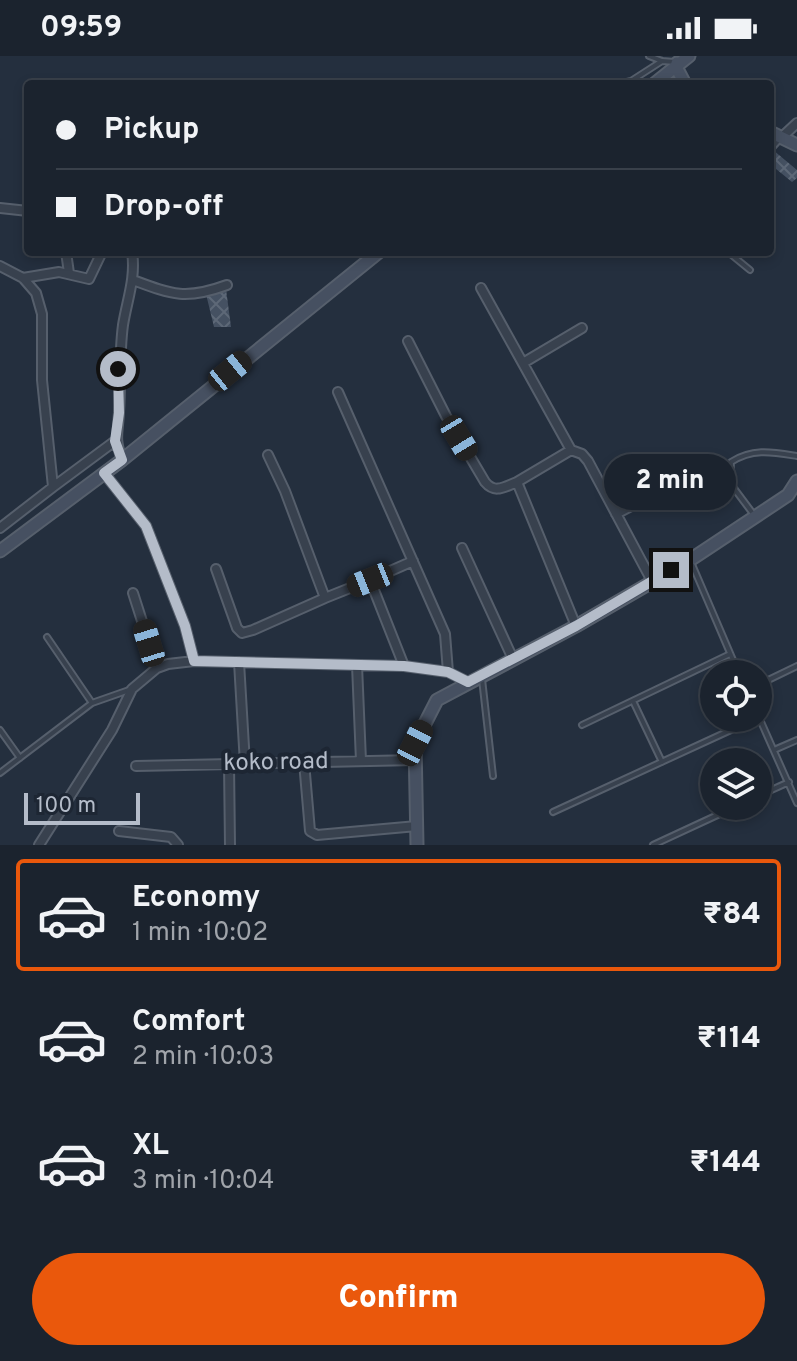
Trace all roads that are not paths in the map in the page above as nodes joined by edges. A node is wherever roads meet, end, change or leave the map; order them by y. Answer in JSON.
{"nodes":[{"id":1,"x":649,"y":56,"type":"edge"},
{"id":2,"x":689,"y":56,"type":"edge"},
{"id":3,"x":662,"y":61,"type":"junction"},
{"id":4,"x":678,"y":62,"type":"edge"},
{"id":5,"x":633,"y":80,"type":"edge"},
{"id":6,"x":658,"y":80,"type":"edge"},
{"id":7,"x":797,"y":123,"type":"edge"},
{"id":8,"x":776,"y":135,"type":"edge"},
{"id":9,"x":797,"y":145,"type":"edge"},
{"id":10,"x":0,"y":208,"type":"edge"},
{"id":11,"x":24,"y":211,"type":"edge"},
{"id":12,"x":67,"y":256,"type":"edge"},
{"id":13,"x":100,"y":256,"type":"edge"},
{"id":14,"x":132,"y":256,"type":"edge"},
{"id":15,"x":374,"y":256,"type":"edge"},
{"id":16,"x":733,"y":256,"type":"edge"},
{"id":17,"x":0,"y":266,"type":"edge"},
{"id":18,"x":750,"y":270,"type":"dead end"},
{"id":19,"x":69,"y":273,"type":"junction"},
{"id":20,"x":23,"y":278,"type":"junction"},
{"id":21,"x":133,"y":280,"type":"junction"},
{"id":22,"x":227,"y":285,"type":"dead end"},
{"id":23,"x":481,"y":288,"type":"dead end"},
{"id":24,"x":582,"y":328,"type":"dead end"},
{"id":25,"x":408,"y":341,"type":"dead end"},
{"id":26,"x":523,"y":363,"type":"junction"},
{"id":27,"x":338,"y":392,"type":"dead end"},
{"id":28,"x":115,"y":441,"type":"junction"},
{"id":29,"x":571,"y":450,"type":"junction"},
{"id":30,"x":268,"y":455,"type":"dead end"},
{"id":31,"x":797,"y":456,"type":"edge"},
{"id":32,"x":122,"y":460,"type":"junction"},
{"id":33,"x":104,"y":473,"type":"junction"},
{"id":34,"x":797,"y":481,"type":"edge"},
{"id":35,"x":517,"y":482,"type":"junction"},
{"id":36,"x":675,"y":483,"type":"dead end"},
{"id":37,"x":53,"y":487,"type":"junction"},
{"id":38,"x":792,"y":494,"type":"edge"},
{"id":39,"x":616,"y":514,"type":"junction"},
{"id":40,"x":755,"y":517,"type":"junction"},
{"id":41,"x":0,"y":528,"type":"edge"},
{"id":42,"x":462,"y":548,"type":"dead end"},
{"id":43,"x":0,"y":551,"type":"edge"},
{"id":44,"x":690,"y":560,"type":"junction"},
{"id":45,"x":413,"y":561,"type":"junction"},
{"id":46,"x":216,"y":569,"type":"dead end"},
{"id":47,"x":370,"y":580,"type":"junction"},
{"id":48,"x":652,"y":581,"type":"junction"},
{"id":49,"x":133,"y":593,"type":"dead end"},
{"id":50,"x":325,"y":598,"type":"junction"},
{"id":51,"x":576,"y":626,"type":"junction"},
{"id":52,"x":47,"y":637,"type":"dead end"},
{"id":53,"x":730,"y":654,"type":"junction"},
{"id":54,"x":513,"y":659,"type":"junction"},
{"id":55,"x":733,"y":660,"type":"edge"},
{"id":56,"x":194,"y":661,"type":"junction"},
{"id":57,"x":239,"y":662,"type":"junction"},
{"id":58,"x":357,"y":665,"type":"junction"},
{"id":59,"x":404,"y":666,"type":"junction"},
{"id":60,"x":797,"y":666,"type":"edge"},
{"id":61,"x":157,"y":668,"type":"junction"},
{"id":62,"x":448,"y":672,"type":"junction"},
{"id":63,"x":481,"y":675,"type":"junction"},
{"id":64,"x":772,"y":678,"type":"edge"},
{"id":65,"x":468,"y":682,"type":"junction"},
{"id":66,"x":132,"y":689,"type":"junction"},
{"id":67,"x":633,"y":701,"type":"junction"},
{"id":68,"x":92,"y":703,"type":"junction"},
{"id":69,"x":582,"y":725,"type":"dead end"},
{"id":70,"x":0,"y":730,"type":"edge"},
{"id":71,"x":726,"y":732,"type":"edge"},
{"id":72,"x":765,"y":732,"type":"edge"},
{"id":73,"x":797,"y":740,"type":"edge"},
{"id":74,"x":774,"y":750,"type":"junction"},
{"id":75,"x":20,"y":758,"type":"junction"},
{"id":76,"x":416,"y":760,"type":"junction"},
{"id":77,"x":361,"y":761,"type":"junction"},
{"id":78,"x":304,"y":762,"type":"junction"},
{"id":79,"x":662,"y":762,"type":"junction"},
{"id":80,"x":229,"y":764,"type":"junction"},
{"id":81,"x":245,"y":764,"type":"junction"},
{"id":82,"x":136,"y":766,"type":"dead end"},
{"id":83,"x":0,"y":773,"type":"edge"},
{"id":84,"x":493,"y":776,"type":"dead end"},
{"id":85,"x":789,"y":782,"type":"junction"},
{"id":86,"x":772,"y":790,"type":"edge"},
{"id":87,"x":797,"y":803,"type":"edge"},
{"id":88,"x":553,"y":812,"type":"dead end"},
{"id":89,"x":707,"y":820,"type":"edge"},
{"id":90,"x":417,"y":826,"type":"junction"},
{"id":91,"x":119,"y":831,"type":"dead end"},
{"id":92,"x":39,"y":845,"type":"edge"},
{"id":93,"x":178,"y":845,"type":"edge"},
{"id":94,"x":230,"y":845,"type":"edge"},
{"id":95,"x":417,"y":845,"type":"edge"},
{"id":96,"x":653,"y":845,"type":"edge"}],
"edges":[{"from":1,"to":3,"type":"lane"},
{"from":2,"to":4,"type":"main road"},
{"from":3,"to":4,"type":"lane"},
{"from":3,"to":5,"type":"lane"},
{"from":4,"to":6,"type":"main road"},
{"from":7,"to":8,"type":"street"},
{"from":8,"to":9,"type":"main road"},
{"from":10,"to":11,"type":"street"},
{"from":12,"to":19,"type":"street"},
{"from":13,"to":19,"type":"street"},
{"from":14,"to":21,"type":"street"},
{"from":15,"to":32,"type":"main road"},
{"from":16,"to":18,"type":"lane"},
{"from":17,"to":20,"type":"street"},
{"from":19,"to":20,"type":"street"},
{"from":20,"to":37,"type":"street"},
{"from":21,"to":22,"type":"street"},
{"from":21,"to":28,"type":"street"},
{"from":23,"to":26,"type":"street"},
{"from":24,"to":26,"type":"street"},
{"from":25,"to":35,"type":"street"},
{"from":26,"to":29,"type":"street"},
{"from":27,"to":45,"type":"street"},
{"from":28,"to":32,"type":"street"},
{"from":28,"to":37,"type":"street"},
{"from":29,"to":35,"type":"street"},
{"from":29,"to":39,"type":"street"},
{"from":30,"to":50,"type":"street"},
{"from":31,"to":40,"type":"lane"},
{"from":32,"to":33,"type":"main road"},
{"from":33,"to":43,"type":"main road"},
{"from":33,"to":56,"type":"street"},
{"from":34,"to":38,"type":"main road"},
{"from":35,"to":51,"type":"street"},
{"from":36,"to":39,"type":"street"},
{"from":37,"to":41,"type":"street"},
{"from":38,"to":40,"type":"main road"},
{"from":39,"to":48,"type":"street"},
{"from":40,"to":44,"type":"main road"},
{"from":42,"to":54,"type":"street"},
{"from":44,"to":48,"type":"main road"},
{"from":44,"to":53,"type":"lane"},
{"from":45,"to":47,"type":"street"},
{"from":45,"to":62,"type":"street"},
{"from":46,"to":50,"type":"street"},
{"from":47,"to":50,"type":"street"},
{"from":47,"to":59,"type":"street"},
{"from":48,"to":51,"type":"main road"},
{"from":49,"to":61,"type":"street"},
{"from":51,"to":54,"type":"main road"},
{"from":52,"to":68,"type":"lane"},
{"from":53,"to":55,"type":"lane"},
{"from":53,"to":67,"type":"lane"},
{"from":54,"to":63,"type":"main road"},
{"from":56,"to":57,"type":"street"},
{"from":56,"to":61,"type":"street"},
{"from":57,"to":58,"type":"street"},
{"from":57,"to":81,"type":"street"},
{"from":58,"to":59,"type":"street"},
{"from":58,"to":77,"type":"street"},
{"from":59,"to":62,"type":"street"},
{"from":60,"to":64,"type":"lane"},
{"from":61,"to":66,"type":"street"},
{"from":62,"to":65,"type":"street"},
{"from":63,"to":65,"type":"main road"},
{"from":63,"to":84,"type":"lane"},
{"from":65,"to":76,"type":"main road"},
{"from":66,"to":68,"type":"lane"},
{"from":66,"to":92,"type":"street"},
{"from":67,"to":69,"type":"lane"},
{"from":67,"to":79,"type":"lane"},
{"from":68,"to":75,"type":"lane"},
{"from":70,"to":75,"type":"lane"},
{"from":71,"to":79,"type":"lane"},
{"from":72,"to":74,"type":"lane"},
{"from":73,"to":74,"type":"lane"},
{"from":74,"to":85,"type":"lane"},
{"from":75,"to":83,"type":"lane"},
{"from":76,"to":77,"type":"street","name":"koko road"},
{"from":76,"to":90,"type":"main road"},
{"from":77,"to":78,"type":"street","name":"koko road"},
{"from":78,"to":81,"type":"street","name":"koko road"},
{"from":78,"to":90,"type":"street"},
{"from":79,"to":88,"type":"lane"},
{"from":80,"to":81,"type":"street","name":"koko road"},
{"from":80,"to":82,"type":"street","name":"koko road"},
{"from":80,"to":94,"type":"street"},
{"from":85,"to":86,"type":"lane"},
{"from":85,"to":87,"type":"lane"},
{"from":89,"to":96,"type":"lane"},
{"from":90,"to":95,"type":"main road"},
{"from":91,"to":93,"type":"street"}]}
